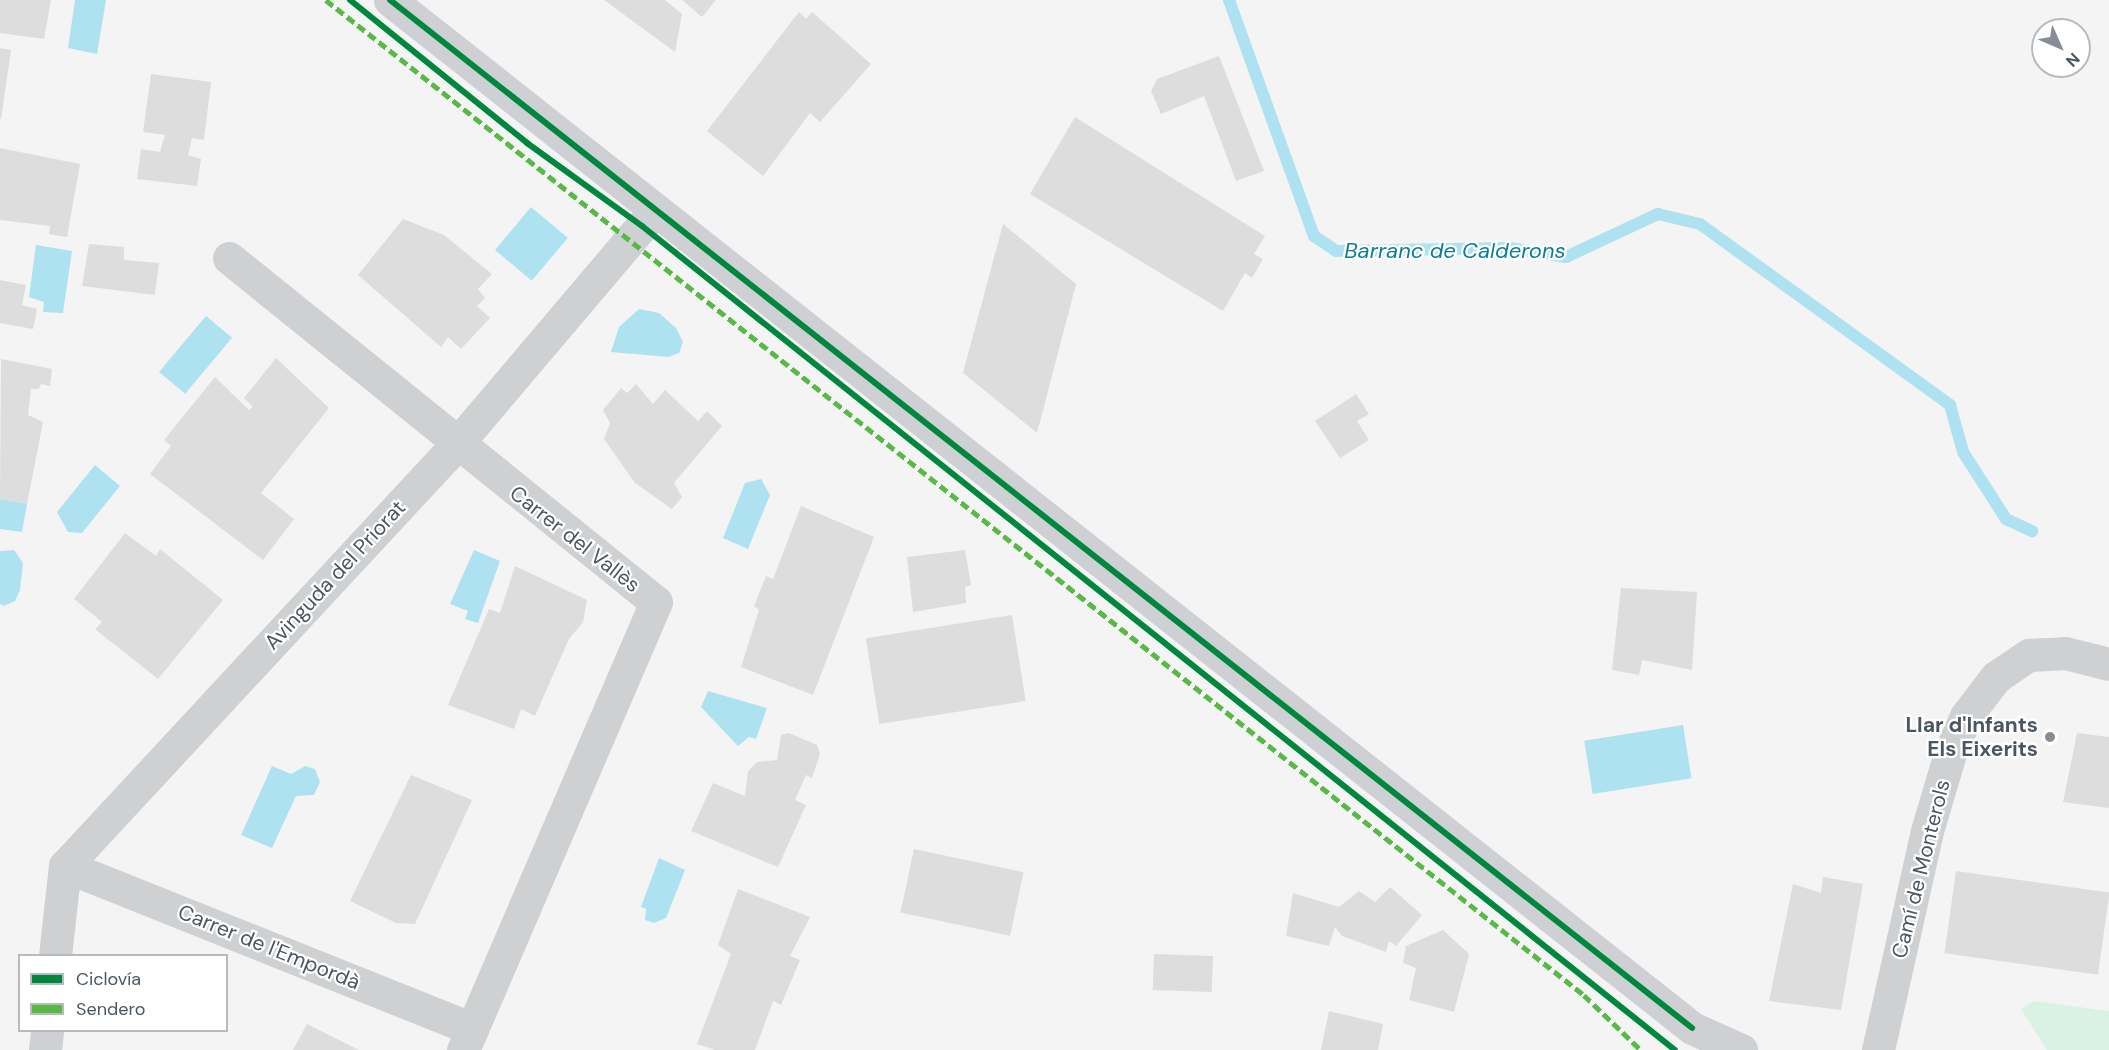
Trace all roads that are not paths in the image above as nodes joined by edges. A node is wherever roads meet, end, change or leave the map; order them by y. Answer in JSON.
{"nodes":[{"id":1,"x":390,"y":0,"type":"edge"},
{"id":2,"x":655,"y":210,"type":"junction"},
{"id":3,"x":229,"y":258,"type":"dead end"},
{"id":4,"x":456,"y":445,"type":"junction"},
{"id":5,"x":2109,"y":664,"type":"edge"},
{"id":6,"x":65,"y":866,"type":"junction"},
{"id":7,"x":55,"y":954,"type":"edge"},
{"id":8,"x":47,"y":1032,"type":"edge"},
{"id":9,"x":468,"y":1039,"type":"edge"},
{"id":10,"x":1697,"y":1039,"type":"edge"},
{"id":11,"x":45,"y":1050,"type":"edge"},
{"id":12,"x":1741,"y":1050,"type":"edge"},
{"id":13,"x":1878,"y":1050,"type":"edge"}],
"edges":[{"from":1,"to":2,"type":"street"},
{"from":2,"to":4,"type":"street","name":"Avinguda del Priorat"},
{"from":2,"to":10,"type":"street"},
{"from":3,"to":4,"type":"street","name":"Carrer del Vallès"},
{"from":4,"to":6,"type":"street","name":"Avinguda del Priorat"},
{"from":4,"to":9,"type":"street","name":"Carrer del Vallès"},
{"from":5,"to":13,"type":"street","name":"Camí de Monterols"},
{"from":6,"to":7,"type":"street"},
{"from":6,"to":9,"type":"street","name":"Carrer de l'Empordà"},
{"from":8,"to":11,"type":"street"},
{"from":10,"to":12,"type":"street"}]}
